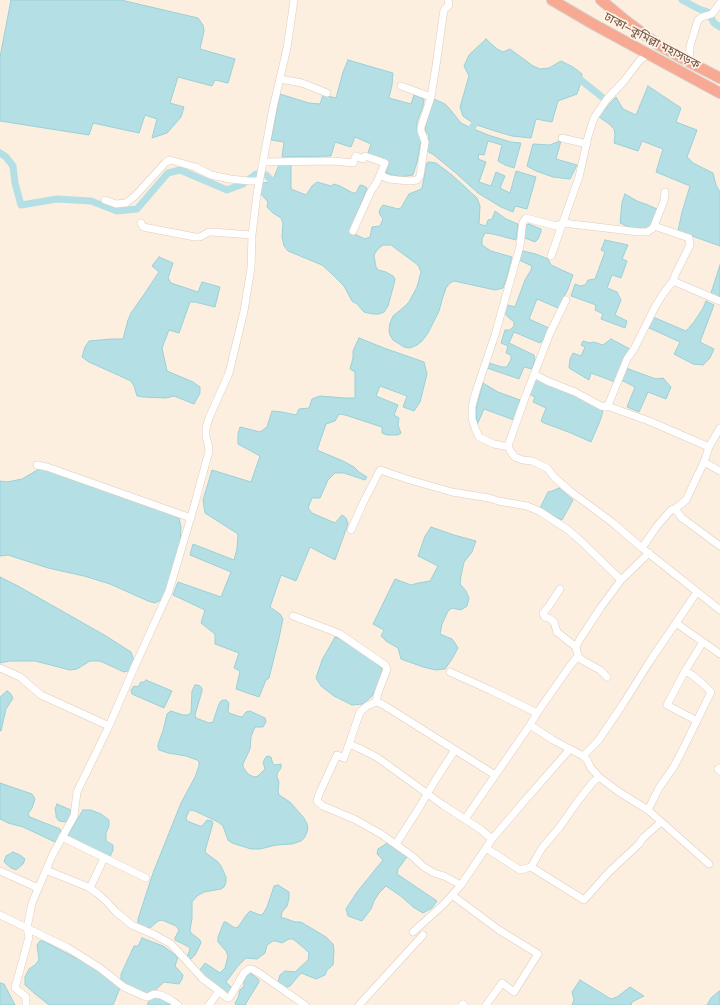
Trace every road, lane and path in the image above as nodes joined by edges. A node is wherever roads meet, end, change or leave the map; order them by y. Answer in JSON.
{"nodes":[{"id":1,"x":294,"y":0,"type":"edge"},
{"id":2,"x":448,"y":0,"type":"edge"},
{"id":3,"x":552,"y":0,"type":"edge"},
{"id":4,"x":601,"y":0,"type":"edge"},
{"id":5,"x":720,"y":3,"type":"edge"},
{"id":6,"x":648,"y":54,"type":"junction"},
{"id":7,"x":689,"y":62,"type":"junction"},
{"id":8,"x":720,"y":78,"type":"edge"},
{"id":9,"x":280,"y":79,"type":"junction"},
{"id":10,"x":401,"y":86,"type":"dead end"},
{"id":11,"x":327,"y":93,"type":"dead end"},
{"id":12,"x":720,"y":93,"type":"edge"},
{"id":13,"x":431,"y":97,"type":"junction"},
{"id":14,"x":562,"y":138,"type":"dead end"},
{"id":15,"x":587,"y":144,"type":"junction"},
{"id":16,"x":263,"y":162,"type":"junction"},
{"id":17,"x":380,"y":175,"type":"junction"},
{"id":18,"x":259,"y":181,"type":"junction"},
{"id":19,"x":665,"y":192,"type":"dead end"},
{"id":20,"x":105,"y":200,"type":"dead end"},
{"id":21,"x":141,"y":223,"type":"dead end"},
{"id":22,"x":563,"y":223,"type":"junction"},
{"id":23,"x":654,"y":226,"type":"junction"},
{"id":24,"x":353,"y":231,"type":"dead end"},
{"id":25,"x":252,"y":235,"type":"junction"},
{"id":26,"x":551,"y":256,"type":"dead end"},
{"id":27,"x":673,"y":281,"type":"junction"},
{"id":28,"x":566,"y":300,"type":"dead end"},
{"id":29,"x":720,"y":301,"type":"edge"},
{"id":30,"x":534,"y":374,"type":"junction"},
{"id":31,"x":607,"y":406,"type":"junction"},
{"id":32,"x":720,"y":429,"type":"edge"},
{"id":33,"x":508,"y":446,"type":"junction"},
{"id":34,"x":709,"y":447,"type":"junction"},
{"id":35,"x":704,"y":462,"type":"junction"},
{"id":36,"x":37,"y":465,"type":"dead end"},
{"id":37,"x":720,"y":471,"type":"edge"},
{"id":38,"x":675,"y":509,"type":"junction"},
{"id":39,"x":191,"y":518,"type":"junction"},
{"id":40,"x":351,"y":530,"type":"dead end"},
{"id":41,"x":720,"y":546,"type":"edge"},
{"id":42,"x":642,"y":548,"type":"junction"},
{"id":43,"x":649,"y":553,"type":"junction"},
{"id":44,"x":621,"y":580,"type":"junction"},
{"id":45,"x":560,"y":589,"type":"dead end"},
{"id":46,"x":696,"y":592,"type":"junction"},
{"id":47,"x":720,"y":610,"type":"edge"},
{"id":48,"x":293,"y":616,"type":"dead end"},
{"id":49,"x":676,"y":623,"type":"junction"},
{"id":50,"x":703,"y":642,"type":"junction"},
{"id":51,"x":576,"y":647,"type":"junction"},
{"id":52,"x":720,"y":654,"type":"edge"},
{"id":53,"x":578,"y":656,"type":"junction"},
{"id":54,"x":0,"y":668,"type":"edge"},
{"id":55,"x":685,"y":671,"type":"junction"},
{"id":56,"x":450,"y":672,"type":"dead end"},
{"id":57,"x":607,"y":677,"type":"dead end"},
{"id":58,"x":376,"y":702,"type":"junction"},
{"id":59,"x":537,"y":713,"type":"junction"},
{"id":60,"x":697,"y":721,"type":"junction"},
{"id":61,"x":530,"y":725,"type":"junction"},
{"id":62,"x":109,"y":726,"type":"junction"},
{"id":63,"x":349,"y":744,"type":"junction"},
{"id":64,"x":570,"y":749,"type":"junction"},
{"id":65,"x":455,"y":750,"type":"junction"},
{"id":66,"x":583,"y":756,"type":"junction"},
{"id":67,"x":720,"y":768,"type":"edge"},
{"id":68,"x":720,"y":771,"type":"edge"},
{"id":69,"x":495,"y":775,"type":"junction"},
{"id":70,"x":599,"y":777,"type":"junction"},
{"id":71,"x":428,"y":794,"type":"junction"},
{"id":72,"x":648,"y":810,"type":"junction"},
{"id":73,"x":465,"y":819,"type":"junction"},
{"id":74,"x":661,"y":822,"type":"junction"},
{"id":75,"x":62,"y":837,"type":"junction"},
{"id":76,"x":492,"y":839,"type":"junction"},
{"id":77,"x":396,"y":844,"type":"junction"},
{"id":78,"x":486,"y":848,"type":"junction"},
{"id":79,"x":104,"y":858,"type":"junction"},
{"id":80,"x":709,"y":864,"type":"dead end"},
{"id":81,"x":531,"y":867,"type":"junction"},
{"id":82,"x":46,"y":870,"type":"junction"},
{"id":83,"x":0,"y":871,"type":"edge"},
{"id":84,"x":146,"y":878,"type":"dead end"},
{"id":85,"x":461,"y":884,"type":"junction"},
{"id":86,"x":38,"y":888,"type":"junction"},
{"id":87,"x":90,"y":888,"type":"junction"},
{"id":88,"x":452,"y":895,"type":"junction"},
{"id":89,"x":0,"y":915,"type":"edge"},
{"id":90,"x":27,"y":928,"type":"junction"},
{"id":91,"x":413,"y":932,"type":"dead end"},
{"id":92,"x":423,"y":935,"type":"dead end"},
{"id":93,"x":219,"y":991,"type":"junction"},
{"id":94,"x":26,"y":1005,"type":"edge"},
{"id":95,"x":178,"y":1005,"type":"edge"},
{"id":96,"x":209,"y":1005,"type":"edge"},
{"id":97,"x":306,"y":1005,"type":"edge"},
{"id":98,"x":359,"y":1005,"type":"edge"},
{"id":99,"x":486,"y":1005,"type":"edge"}],
"edges":[{"from":1,"to":9,"type":"street"},
{"from":2,"to":13,"type":"street"},
{"from":3,"to":6,"type":"highway","name":"ঢাকা–কুমিল্লা মহাসড়ক"},
{"from":4,"to":7,"type":"highway","name":"ঢাকা–কুমিল্লা মহাসড়ক"},
{"from":5,"to":7,"type":"street"},
{"from":6,"to":12,"type":"highway","name":"ঢাকা–কুমিল্লা মহাসড়ক"},
{"from":6,"to":15,"type":"street"},
{"from":7,"to":8,"type":"highway","name":"ঢাকা–কুমিল্লা মহাসড়ক"},
{"from":9,"to":11,"type":"street"},
{"from":9,"to":16,"type":"street"},
{"from":10,"to":13,"type":"street"},
{"from":13,"to":17,"type":"street"},
{"from":14,"to":15,"type":"street"},
{"from":15,"to":22,"type":"street"},
{"from":16,"to":17,"type":"street"},
{"from":16,"to":18,"type":"street"},
{"from":17,"to":24,"type":"street"},
{"from":18,"to":20,"type":"street"},
{"from":18,"to":25,"type":"street"},
{"from":19,"to":23,"type":"street"},
{"from":21,"to":25,"type":"street"},
{"from":22,"to":23,"type":"street"},
{"from":22,"to":26,"type":"street"},
{"from":22,"to":33,"type":"street"},
{"from":23,"to":27,"type":"street"},
{"from":25,"to":39,"type":"street"},
{"from":27,"to":29,"type":"street"},
{"from":27,"to":31,"type":"street"},
{"from":28,"to":30,"type":"street"},
{"from":30,"to":31,"type":"street"},
{"from":30,"to":33,"type":"street"},
{"from":31,"to":34,"type":"street"},
{"from":32,"to":34,"type":"street"},
{"from":33,"to":42,"type":"street"},
{"from":34,"to":35,"type":"street"},
{"from":35,"to":37,"type":"street"},
{"from":35,"to":38,"type":"street"},
{"from":36,"to":39,"type":"street"},
{"from":38,"to":41,"type":"street"},
{"from":38,"to":42,"type":"street"},
{"from":39,"to":62,"type":"street"},
{"from":40,"to":44,"type":"street"},
{"from":42,"to":43,"type":"street"},
{"from":43,"to":44,"type":"street"},
{"from":43,"to":46,"type":"street"},
{"from":44,"to":51,"type":"street"},
{"from":45,"to":51,"type":"street"},
{"from":46,"to":47,"type":"street"},
{"from":46,"to":49,"type":"street"},
{"from":48,"to":58,"type":"street"},
{"from":49,"to":50,"type":"street"},
{"from":49,"to":66,"type":"street"},
{"from":50,"to":52,"type":"street"},
{"from":50,"to":55,"type":"street"},
{"from":51,"to":53,"type":"street"},
{"from":53,"to":57,"type":"street"},
{"from":53,"to":59,"type":"street"},
{"from":54,"to":62,"type":"street"},
{"from":55,"to":60,"type":"street"},
{"from":55,"to":60,"type":"street"},
{"from":56,"to":59,"type":"street"},
{"from":58,"to":63,"type":"street"},
{"from":58,"to":65,"type":"street"},
{"from":59,"to":61,"type":"street"},
{"from":60,"to":72,"type":"street"},
{"from":61,"to":64,"type":"street"},
{"from":61,"to":69,"type":"street"},
{"from":62,"to":75,"type":"street"},
{"from":63,"to":71,"type":"street"},
{"from":63,"to":77,"type":"street"},
{"from":64,"to":66,"type":"street"},
{"from":64,"to":76,"type":"street"},
{"from":65,"to":69,"type":"street"},
{"from":65,"to":71,"type":"street"},
{"from":66,"to":70,"type":"street"},
{"from":67,"to":68,"type":"street"},
{"from":69,"to":73,"type":"street"},
{"from":70,"to":72,"type":"street"},
{"from":70,"to":81,"type":"street"},
{"from":71,"to":73,"type":"street"},
{"from":71,"to":77,"type":"street"},
{"from":72,"to":74,"type":"street"},
{"from":73,"to":76,"type":"street"},
{"from":74,"to":80,"type":"street"},
{"from":74,"to":81,"type":"street"},
{"from":75,"to":79,"type":"street"},
{"from":75,"to":82,"type":"street"},
{"from":76,"to":78,"type":"street"},
{"from":77,"to":85,"type":"street"},
{"from":78,"to":81,"type":"street"},
{"from":78,"to":85,"type":"street"},
{"from":79,"to":84,"type":"street"},
{"from":79,"to":87,"type":"street"},
{"from":82,"to":86,"type":"street"},
{"from":82,"to":87,"type":"street"},
{"from":83,"to":86,"type":"street"},
{"from":85,"to":88,"type":"street"},
{"from":86,"to":90,"type":"street"},
{"from":87,"to":93,"type":"street"},
{"from":88,"to":91,"type":"street"},
{"from":88,"to":99,"type":"street"},
{"from":89,"to":90,"type":"street"},
{"from":90,"to":94,"type":"street"},
{"from":90,"to":95,"type":"street"},
{"from":92,"to":98,"type":"street"},
{"from":93,"to":96,"type":"street"},
{"from":93,"to":97,"type":"street"}]}
